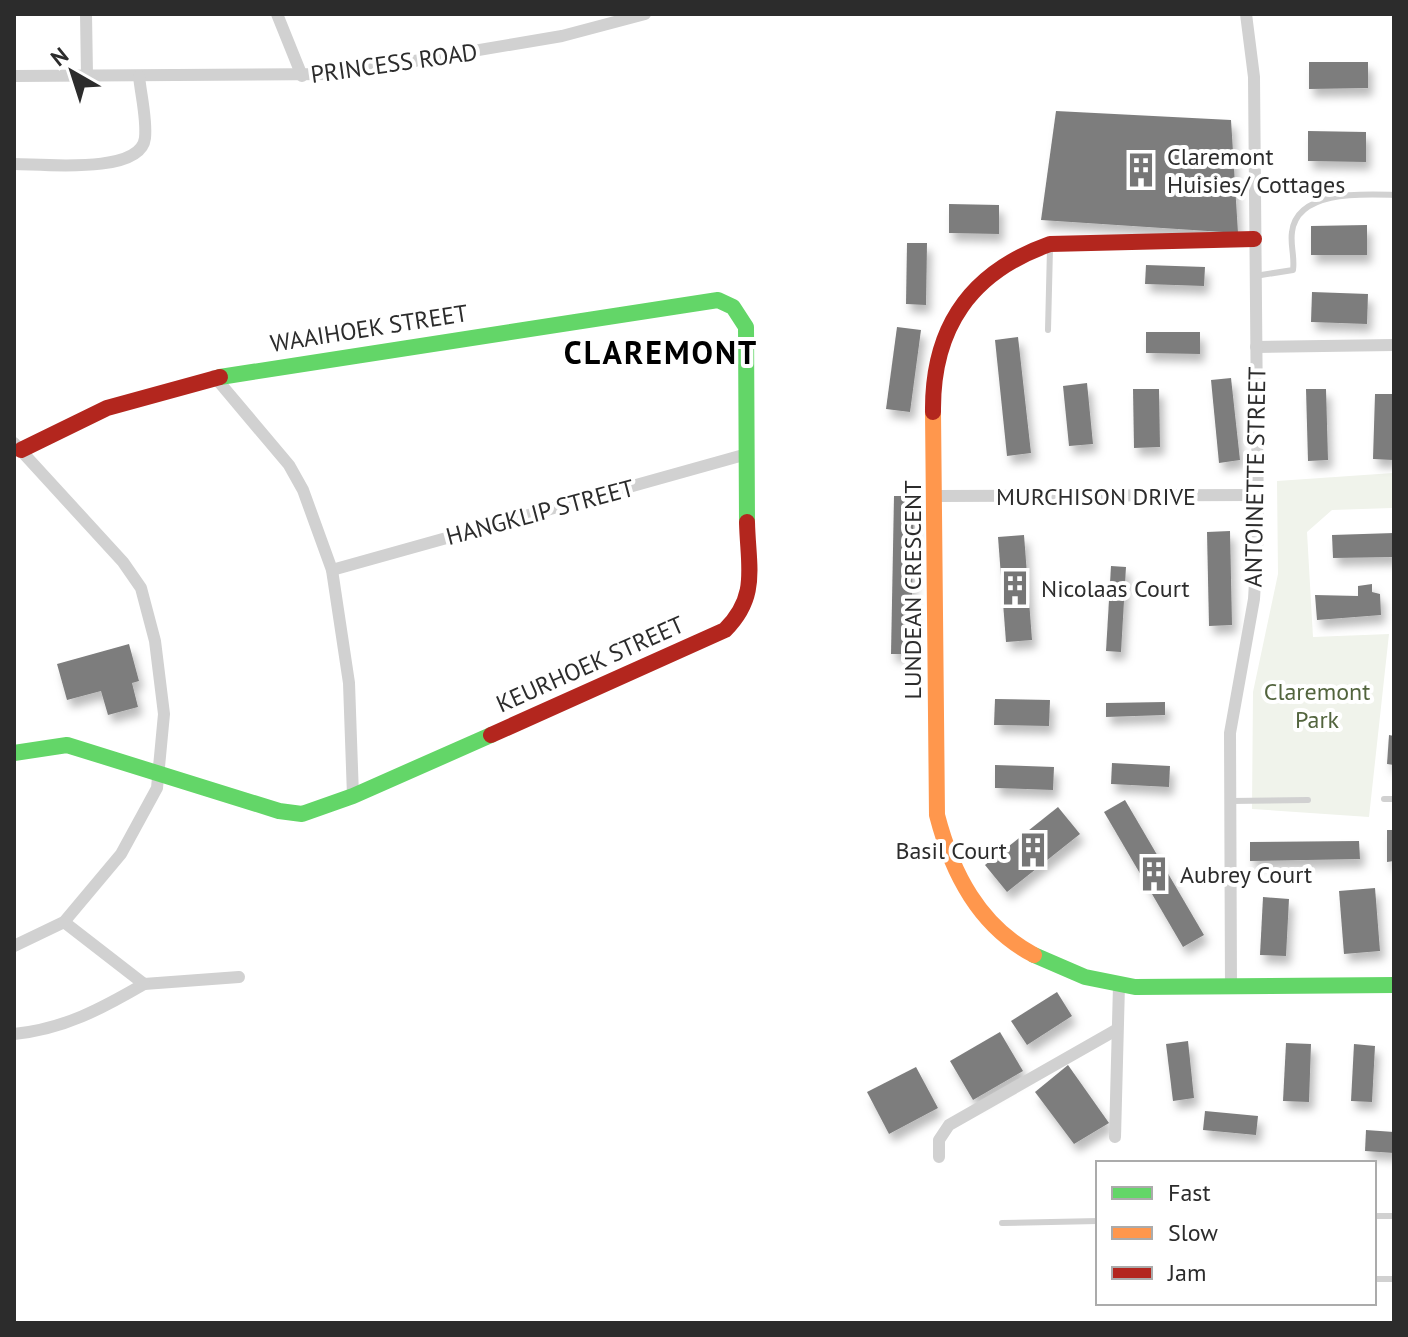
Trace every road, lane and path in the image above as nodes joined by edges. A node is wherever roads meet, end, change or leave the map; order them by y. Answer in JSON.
{"nodes":[{"id":1,"x":86,"y":14,"type":"edge"},
{"id":2,"x":277,"y":14,"type":"edge"},
{"id":3,"x":645,"y":14,"type":"edge"},
{"id":4,"x":1246,"y":14,"type":"edge"},
{"id":5,"x":87,"y":75,"type":"junction"},
{"id":6,"x":14,"y":76,"type":"edge"},
{"id":7,"x":139,"y":76,"type":"junction"},
{"id":8,"x":302,"y":76,"type":"junction"},
{"id":9,"x":14,"y":164,"type":"edge"},
{"id":10,"x":1394,"y":195,"type":"edge"},
{"id":11,"x":1254,"y":239,"type":"junction"},
{"id":12,"x":1050,"y":244,"type":"junction"},
{"id":13,"x":1255,"y":276,"type":"junction"},
{"id":14,"x":735,"y":308,"type":"joint"},
{"id":15,"x":1048,"y":330,"type":"dead end"},
{"id":16,"x":1394,"y":345,"type":"edge"},
{"id":17,"x":1256,"y":347,"type":"junction"},
{"id":18,"x":214,"y":376,"type":"junction"},
{"id":19,"x":17,"y":447,"type":"edge"},
{"id":20,"x":747,"y":454,"type":"junction"},
{"id":21,"x":1257,"y":495,"type":"junction"},
{"id":22,"x":935,"y":496,"type":"junction"},
{"id":23,"x":332,"y":570,"type":"junction"},
{"id":24,"x":14,"y":753,"type":"edge"},
{"id":25,"x":161,"y":774,"type":"junction"},
{"id":26,"x":353,"y":796,"type":"junction"},
{"id":27,"x":1384,"y":799,"type":"dead end"},
{"id":28,"x":1394,"y":799,"type":"edge"},
{"id":29,"x":1308,"y":800,"type":"dead end"},
{"id":30,"x":1230,"y":801,"type":"junction"},
{"id":31,"x":64,"y":922,"type":"junction"},
{"id":32,"x":14,"y":946,"type":"edge"},
{"id":33,"x":239,"y":977,"type":"dead end"},
{"id":34,"x":144,"y":984,"type":"junction"},
{"id":35,"x":1119,"y":985,"type":"junction"},
{"id":36,"x":1394,"y":985,"type":"edge"},
{"id":37,"x":1231,"y":987,"type":"junction"},
{"id":38,"x":1116,"y":1030,"type":"junction"},
{"id":39,"x":14,"y":1034,"type":"edge"},
{"id":40,"x":1115,"y":1137,"type":"dead end"},
{"id":41,"x":939,"y":1157,"type":"dead end"},
{"id":42,"x":1096,"y":1221,"type":"edge"},
{"id":43,"x":1002,"y":1223,"type":"dead end"}],
"edges":[{"from":1,"to":5,"type":"street"},
{"from":2,"to":8,"type":"street"},
{"from":3,"to":8,"type":"street","name":"PRINCESS ROAD"},
{"from":4,"to":11,"type":"street","name":"ANTOINETTE STREET"},
{"from":5,"to":6,"type":"street","name":"PRINCESS ROAD"},
{"from":5,"to":7,"type":"street","name":"PRINCESS ROAD"},
{"from":7,"to":8,"type":"street","name":"PRINCESS ROAD"},
{"from":7,"to":9,"type":"street"},
{"from":10,"to":13,"type":"lane"},
{"from":11,"to":12,"type":"street","name":"LUNDEAN CRESCENT"},
{"from":11,"to":13,"type":"street","name":"ANTOINETTE STREET"},
{"from":12,"to":15,"type":"lane"},
{"from":12,"to":22,"type":"street","name":"LUNDEAN CRESCENT"},
{"from":13,"to":17,"type":"street","name":"ANTOINETTE STREET"},
{"from":14,"to":18,"type":"street","name":"WAAIHOEK STREET"},
{"from":14,"to":20,"type":"street","name":"KEURHOEK STREET"},
{"from":16,"to":17,"type":"street"},
{"from":17,"to":21,"type":"street","name":"ANTOINETTE STREET"},
{"from":18,"to":19,"type":"street","name":"WAAIHOEK STREET"},
{"from":18,"to":23,"type":"street"},
{"from":19,"to":25,"type":"street"},
{"from":20,"to":23,"type":"street","name":"HANGKLIP STREET"},
{"from":20,"to":26,"type":"street","name":"KEURHOEK STREET"},
{"from":21,"to":22,"type":"street","name":"MURCHISON DRIVE"},
{"from":21,"to":30,"type":"street","name":"ANTOINETTE STREET"},
{"from":22,"to":35,"type":"street","name":"LUNDEAN CRESCENT"},
{"from":23,"to":26,"type":"street"},
{"from":24,"to":25,"type":"street","name":"KEURHOEK STREET"},
{"from":25,"to":26,"type":"street","name":"KEURHOEK STREET"},
{"from":25,"to":31,"type":"street"},
{"from":27,"to":28,"type":"lane"},
{"from":29,"to":30,"type":"lane"},
{"from":30,"to":37,"type":"street","name":"ANTOINETTE STREET"},
{"from":31,"to":32,"type":"street"},
{"from":31,"to":34,"type":"street"},
{"from":33,"to":34,"type":"street"},
{"from":34,"to":39,"type":"street"},
{"from":35,"to":37,"type":"street","name":"LUNDEAN CRESCENT"},
{"from":35,"to":38,"type":"street"},
{"from":36,"to":37,"type":"street","name":"LUNDEAN CRESCENT"},
{"from":38,"to":40,"type":"street"},
{"from":38,"to":41,"type":"street"},
{"from":42,"to":43,"type":"lane"}]}
